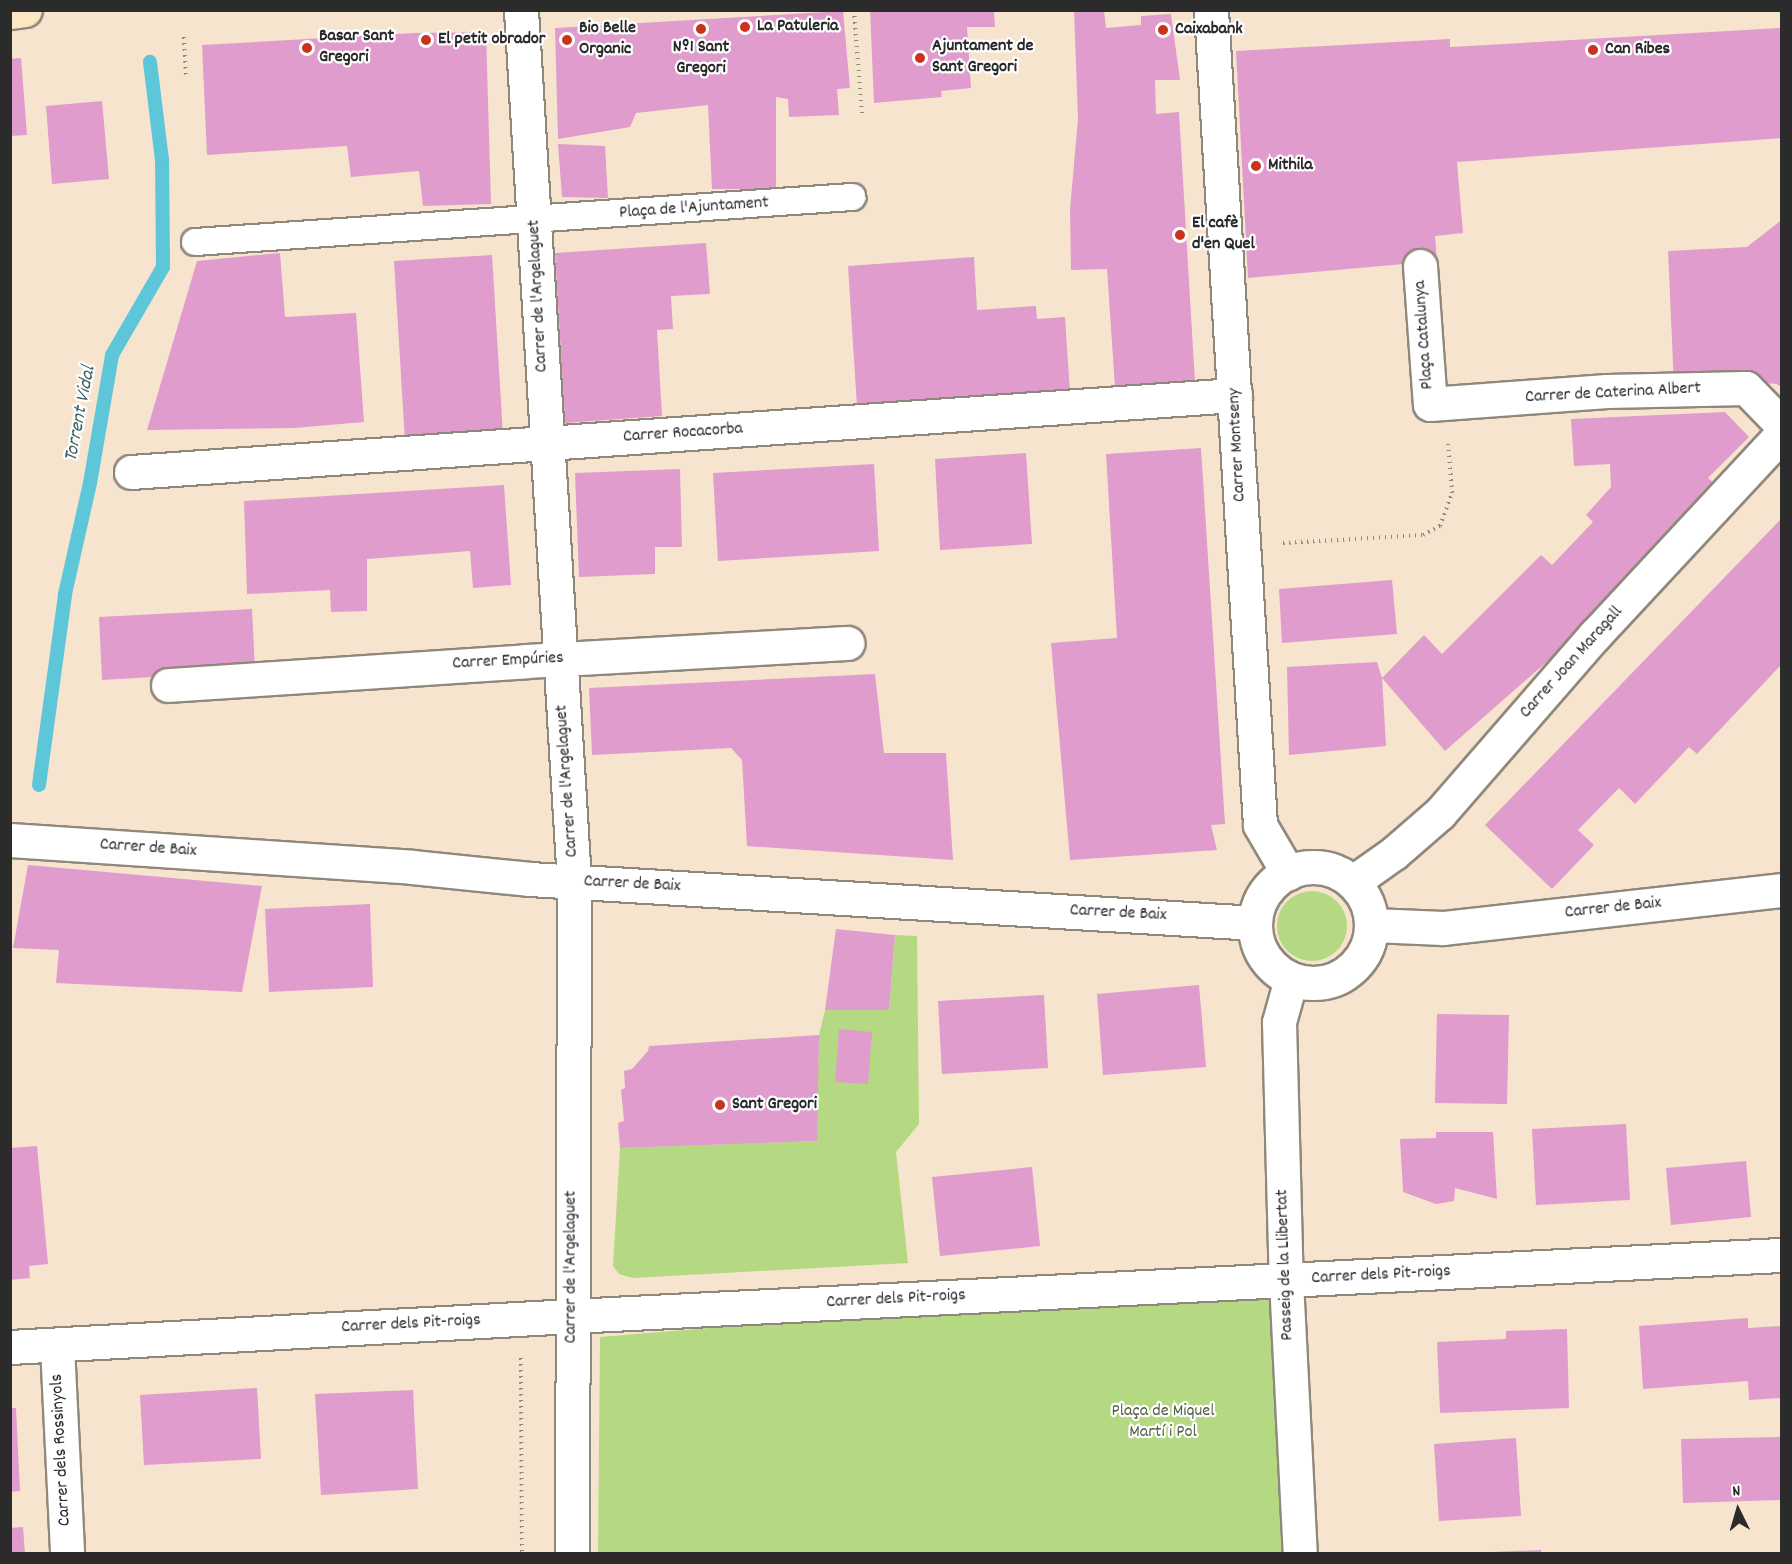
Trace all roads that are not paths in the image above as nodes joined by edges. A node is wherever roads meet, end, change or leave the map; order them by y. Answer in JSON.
{"nodes":[{"id":1,"x":25,"y":10,"type":"edge"},
{"id":2,"x":521,"y":10,"type":"edge"},
{"id":3,"x":1211,"y":10,"type":"edge"},
{"id":4,"x":10,"y":12,"type":"edge"},
{"id":5,"x":852,"y":197,"type":"dead end"},
{"id":6,"x":535,"y":220,"type":"junction"},
{"id":7,"x":195,"y":242,"type":"dead end"},
{"id":8,"x":1420,"y":266,"type":"dead end"},
{"id":9,"x":1235,"y":395,"type":"junction"},
{"id":10,"x":1437,"y":404,"type":"joint"},
{"id":11,"x":1782,"y":425,"type":"edge"},
{"id":12,"x":1782,"y":434,"type":"edge"},
{"id":13,"x":548,"y":444,"type":"junction"},
{"id":14,"x":131,"y":472,"type":"dead end"},
{"id":15,"x":847,"y":643,"type":"dead end"},
{"id":16,"x":560,"y":659,"type":"junction"},
{"id":17,"x":168,"y":685,"type":"dead end"},
{"id":18,"x":10,"y":840,"type":"edge"},
{"id":19,"x":1288,"y":873,"type":"junction"},
{"id":20,"x":574,"y":882,"type":"junction"},
{"id":21,"x":1353,"y":882,"type":"junction"},
{"id":22,"x":1782,"y":890,"type":"edge"},
{"id":23,"x":1255,"y":923,"type":"junction"},
{"id":24,"x":1372,"y":925,"type":"junction"},
{"id":25,"x":1291,"y":979,"type":"junction"},
{"id":26,"x":1782,"y":1255,"type":"edge"},
{"id":27,"x":1286,"y":1281,"type":"junction"},
{"id":28,"x":572,"y":1316,"type":"junction"},
{"id":29,"x":57,"y":1346,"type":"junction"},
{"id":30,"x":10,"y":1347,"type":"edge"},
{"id":31,"x":67,"y":1554,"type":"edge"},
{"id":32,"x":572,"y":1554,"type":"edge"},
{"id":33,"x":1300,"y":1554,"type":"edge"}],
"edges":[{"from":1,"to":4,"type":"main road"},
{"from":2,"to":6,"type":"street","name":"Carrer de l'Argelaguet"},
{"from":3,"to":9,"type":"street","name":"Carrer Montseny"},
{"from":5,"to":6,"type":"lane","name":"Plaça de l'Ajuntament"},
{"from":6,"to":7,"type":"lane","name":"Plaça de l'Ajuntament"},
{"from":6,"to":13,"type":"street","name":"Carrer de l'Argelaguet"},
{"from":8,"to":10,"type":"street","name":"Plaça Catalunya"},
{"from":9,"to":13,"type":"street","name":"Carrer Rocacorba"},
{"from":9,"to":19,"type":"street","name":"Carrer Montseny"},
{"from":10,"to":11,"type":"street","name":"Carrer de Caterina Albert"},
{"from":12,"to":21,"type":"street","name":"Carrer Joan Maragall"},
{"from":13,"to":14,"type":"street","name":"Carrer Rocacorba"},
{"from":13,"to":16,"type":"street","name":"Carrer de l'Argelaguet"},
{"from":15,"to":16,"type":"street","name":"Carrer Empúries"},
{"from":16,"to":17,"type":"street","name":"Carrer Empúries"},
{"from":16,"to":20,"type":"street","name":"Carrer de l'Argelaguet"},
{"from":18,"to":20,"type":"street","name":"Carrer de Baix"},
{"from":19,"to":21,"type":"street"},
{"from":19,"to":23,"type":"street"},
{"from":20,"to":23,"type":"street","name":"Carrer de Baix"},
{"from":20,"to":28,"type":"street","name":"Carrer de l'Argelaguet"},
{"from":21,"to":24,"type":"street"},
{"from":22,"to":24,"type":"street","name":"Carrer de Baix"},
{"from":23,"to":25,"type":"street"},
{"from":24,"to":25,"type":"street"},
{"from":25,"to":27,"type":"street","name":"Passeig de la Llibertat"},
{"from":26,"to":27,"type":"street","name":"Carrer dels Pit-roigs"},
{"from":27,"to":28,"type":"street","name":"Carrer dels Pit-roigs"},
{"from":27,"to":33,"type":"street","name":"Passeig de la Llibertat"},
{"from":28,"to":29,"type":"street","name":"Carrer dels Pit-roigs"},
{"from":28,"to":32,"type":"street","name":"Carrer de l'Argelaguet"},
{"from":29,"to":30,"type":"street","name":"Carrer dels Pit-roigs"},
{"from":29,"to":31,"type":"street","name":"Carrer dels Rossinyols"}]}
